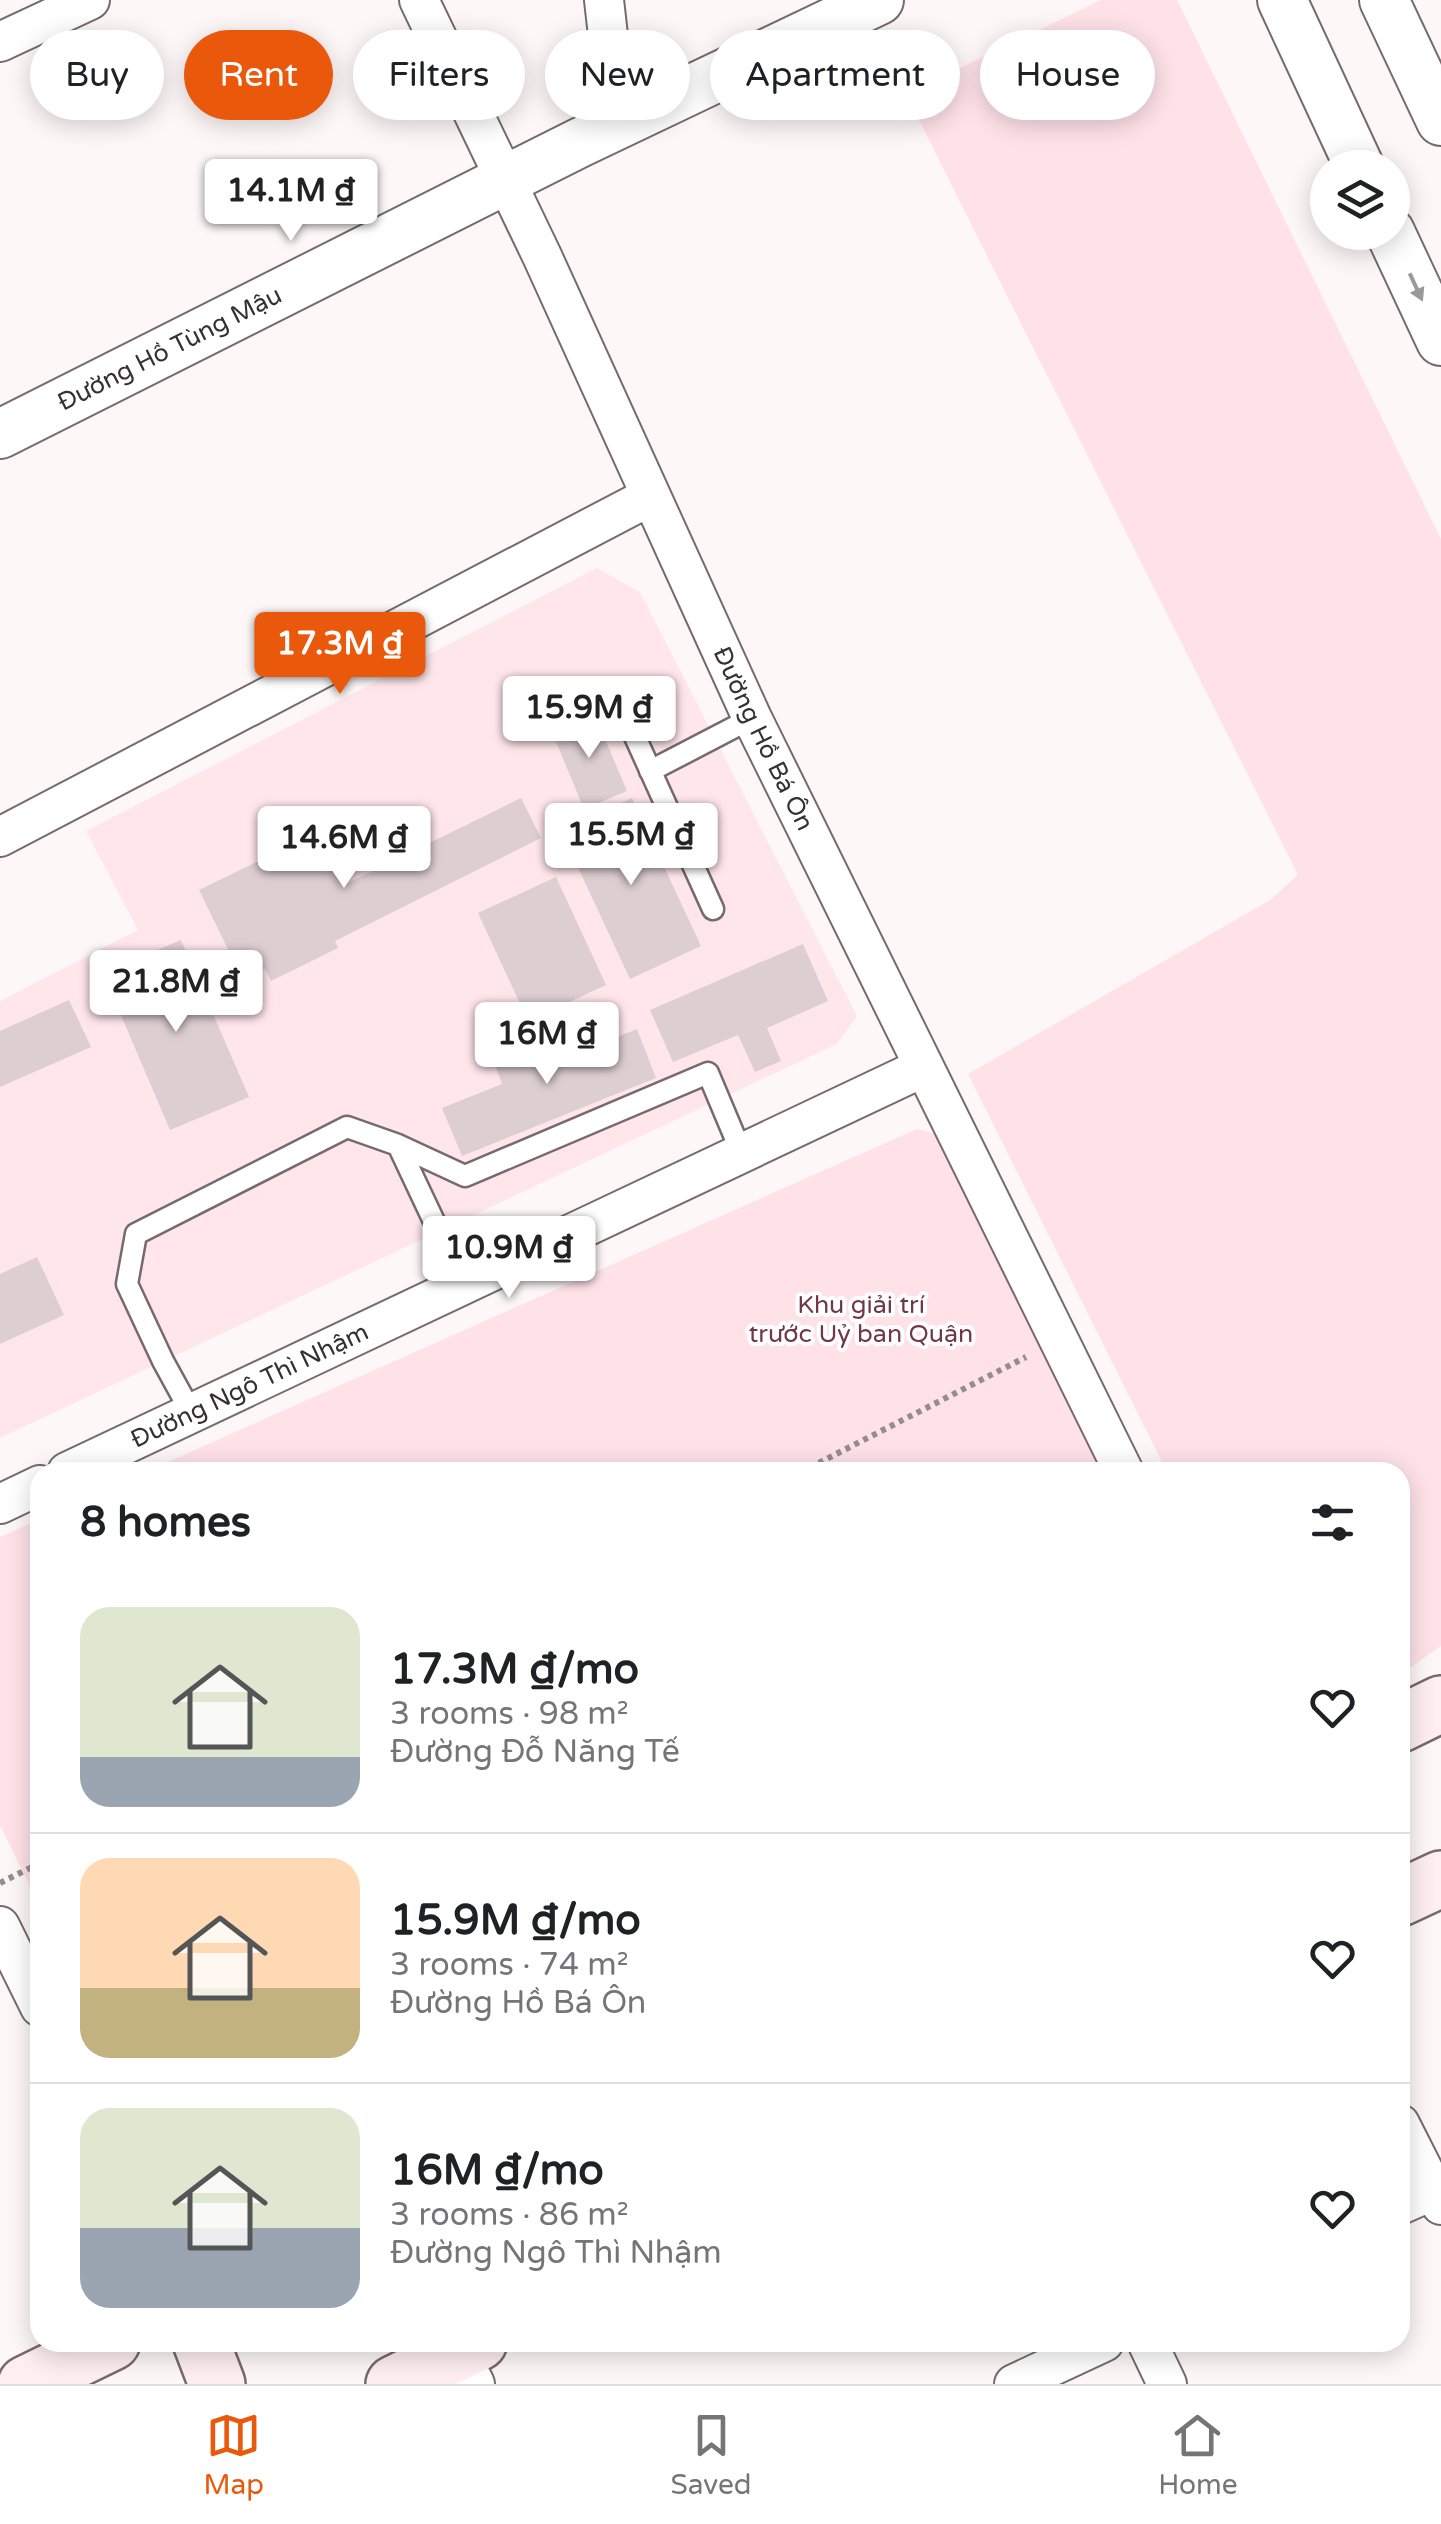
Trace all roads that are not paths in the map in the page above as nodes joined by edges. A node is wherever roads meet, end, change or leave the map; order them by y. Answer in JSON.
{"nodes":[{"id":1,"x":90,"y":0,"type":"edge"},
{"id":2,"x":418,"y":0,"type":"edge"},
{"id":3,"x":604,"y":0,"type":"edge"},
{"id":4,"x":879,"y":0,"type":"edge"},
{"id":5,"x":1282,"y":0,"type":"edge"},
{"id":6,"x":1384,"y":0,"type":"edge"},
{"id":7,"x":0,"y":42,"type":"edge"},
{"id":8,"x":1441,"y":121,"type":"edge"},
{"id":9,"x":618,"y":124,"type":"junction"},
{"id":10,"x":1352,"y":150,"type":"edge"},
{"id":11,"x":506,"y":180,"type":"junction"},
{"id":12,"x":1398,"y":250,"type":"edge"},
{"id":13,"x":1441,"y":342,"type":"edge"},
{"id":14,"x":3,"y":424,"type":"edge"},
{"id":15,"x":649,"y":497,"type":"junction"},
{"id":16,"x":752,"y":718,"type":"junction"},
{"id":17,"x":627,"y":719,"type":"dead end"},
{"id":18,"x":650,"y":772,"type":"junction"},
{"id":19,"x":0,"y":837,"type":"edge"},
{"id":20,"x":713,"y":909,"type":"dead end"},
{"id":21,"x":922,"y":1068,"type":"junction"},
{"id":22,"x":398,"y":1145,"type":"junction"},
{"id":23,"x":742,"y":1154,"type":"junction"},
{"id":24,"x":464,"y":1285,"type":"junction"},
{"id":25,"x":192,"y":1414,"type":"junction"},
{"id":26,"x":89,"y":1462,"type":"edge"},
{"id":27,"x":1119,"y":1462,"type":"edge"},
{"id":28,"x":30,"y":1490,"type":"edge"},
{"id":29,"x":0,"y":1504,"type":"edge"},
{"id":30,"x":1441,"y":1704,"type":"edge"},
{"id":31,"x":1410,"y":1719,"type":"edge"},
{"id":32,"x":1441,"y":1879,"type":"edge"},
{"id":33,"x":1410,"y":1893,"type":"edge"},
{"id":34,"x":0,"y":1926,"type":"edge"},
{"id":35,"x":30,"y":1987,"type":"edge"},
{"id":36,"x":1410,"y":2154,"type":"edge"},
{"id":37,"x":1425,"y":2200,"type":"edge"},
{"id":38,"x":92,"y":2352,"type":"edge"},
{"id":39,"x":205,"y":2352,"type":"edge"},
{"id":40,"x":1083,"y":2352,"type":"edge"},
{"id":41,"x":1153,"y":2352,"type":"edge"},
{"id":42,"x":471,"y":2360,"type":"edge"},
{"id":43,"x":26,"y":2384,"type":"edge"},
{"id":44,"x":217,"y":2384,"type":"edge"},
{"id":45,"x":394,"y":2384,"type":"edge"},
{"id":46,"x":1014,"y":2384,"type":"edge"},
{"id":47,"x":1168,"y":2384,"type":"edge"}],
"edges":[{"from":1,"to":7,"type":"street"},
{"from":2,"to":11,"type":"street","name":"Đường Hồ Bá Ôn"},
{"from":3,"to":9,"type":"street"},
{"from":4,"to":9,"type":"street","name":"Đường Hồ Tùng Mậu"},
{"from":5,"to":10,"type":"street"},
{"from":6,"to":8,"type":"street"},
{"from":9,"to":11,"type":"street","name":"Đường Hồ Tùng Mậu"},
{"from":11,"to":14,"type":"street","name":"Đường Hồ Tùng Mậu"},
{"from":11,"to":15,"type":"street","name":"Đường Hồ Bá Ôn"},
{"from":12,"to":13,"type":"street","one_way":true},
{"from":15,"to":16,"type":"street","name":"Đường Hồ Bá Ôn"},
{"from":15,"to":19,"type":"street"},
{"from":16,"to":18,"type":"lane"},
{"from":16,"to":21,"type":"street","name":"Đường Hồ Bá Ôn"},
{"from":17,"to":18,"type":"lane"},
{"from":18,"to":20,"type":"lane"},
{"from":21,"to":23,"type":"street","name":"Đường Ngô Thì Nhậm"},
{"from":21,"to":27,"type":"street","name":"Đường Hồ Bá Ôn"},
{"from":22,"to":23,"type":"lane"},
{"from":22,"to":24,"type":"lane"},
{"from":22,"to":25,"type":"lane"},
{"from":23,"to":24,"type":"street","name":"Đường Ngô Thì Nhậm"},
{"from":24,"to":25,"type":"street","name":"Đường Ngô Thì Nhậm"},
{"from":25,"to":26,"type":"street","name":"Đường Ngô Thì Nhậm"},
{"from":28,"to":29,"type":"street"},
{"from":30,"to":31,"type":"main road"},
{"from":32,"to":33,"type":"main road"},
{"from":34,"to":35,"type":"street"},
{"from":36,"to":37,"type":"street"},
{"from":38,"to":43,"type":"main road"},
{"from":39,"to":44,"type":"main road"},
{"from":40,"to":46,"type":"street"},
{"from":41,"to":47,"type":"street"},
{"from":42,"to":45,"type":"main road"}]}
